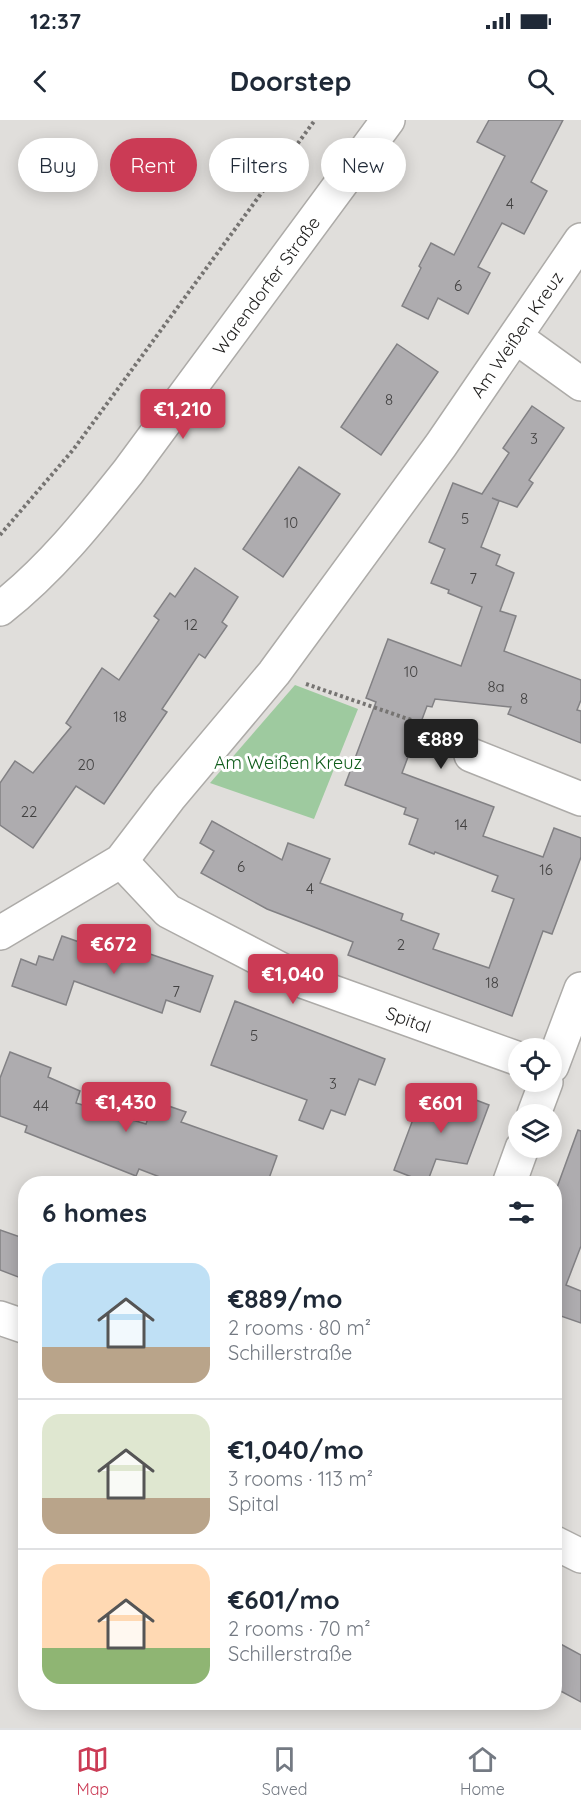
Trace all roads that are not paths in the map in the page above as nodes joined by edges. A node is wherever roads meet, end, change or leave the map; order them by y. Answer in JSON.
{"nodes":[{"id":1,"x":388,"y":120,"type":"edge"},
{"id":2,"x":581,"y":240,"type":"edge"},
{"id":3,"x":516,"y":337,"type":"junction"},
{"id":4,"x":581,"y":384,"type":"edge"},
{"id":5,"x":0,"y":609,"type":"edge"},
{"id":6,"x":471,"y":755,"type":"road end"},
{"id":7,"x":581,"y":799,"type":"edge"},
{"id":8,"x":120,"y":861,"type":"junction"},
{"id":9,"x":0,"y":933,"type":"edge"},
{"id":10,"x":581,"y":989,"type":"edge"},
{"id":11,"x":562,"y":1039,"type":"edge"},
{"id":12,"x":508,"y":1055,"type":"edge"},
{"id":13,"x":518,"y":1158,"type":"edge"},
{"id":14,"x":512,"y":1176,"type":"edge"},
{"id":15,"x":0,"y":1318,"type":"edge"},
{"id":16,"x":18,"y":1324,"type":"edge"},
{"id":17,"x":562,"y":1546,"type":"edge"},
{"id":18,"x":581,"y":1556,"type":"edge"}],
"edges":[{"from":1,"to":5,"type":"street","name":"Warendorfer Straße"},
{"from":2,"to":3,"type":"street","name":"Am Weißen Kreuz"},
{"from":3,"to":4,"type":"street"},
{"from":3,"to":8,"type":"street","name":"Am Weißen Kreuz"},
{"from":6,"to":7,"type":"street"},
{"from":8,"to":9,"type":"street","name":"Am Weißen Kreuz"},
{"from":8,"to":12,"type":"street","name":"Spital"},
{"from":10,"to":11,"type":"street"},
{"from":13,"to":14,"type":"street"},
{"from":15,"to":16,"type":"street"},
{"from":17,"to":18,"type":"street"}]}
